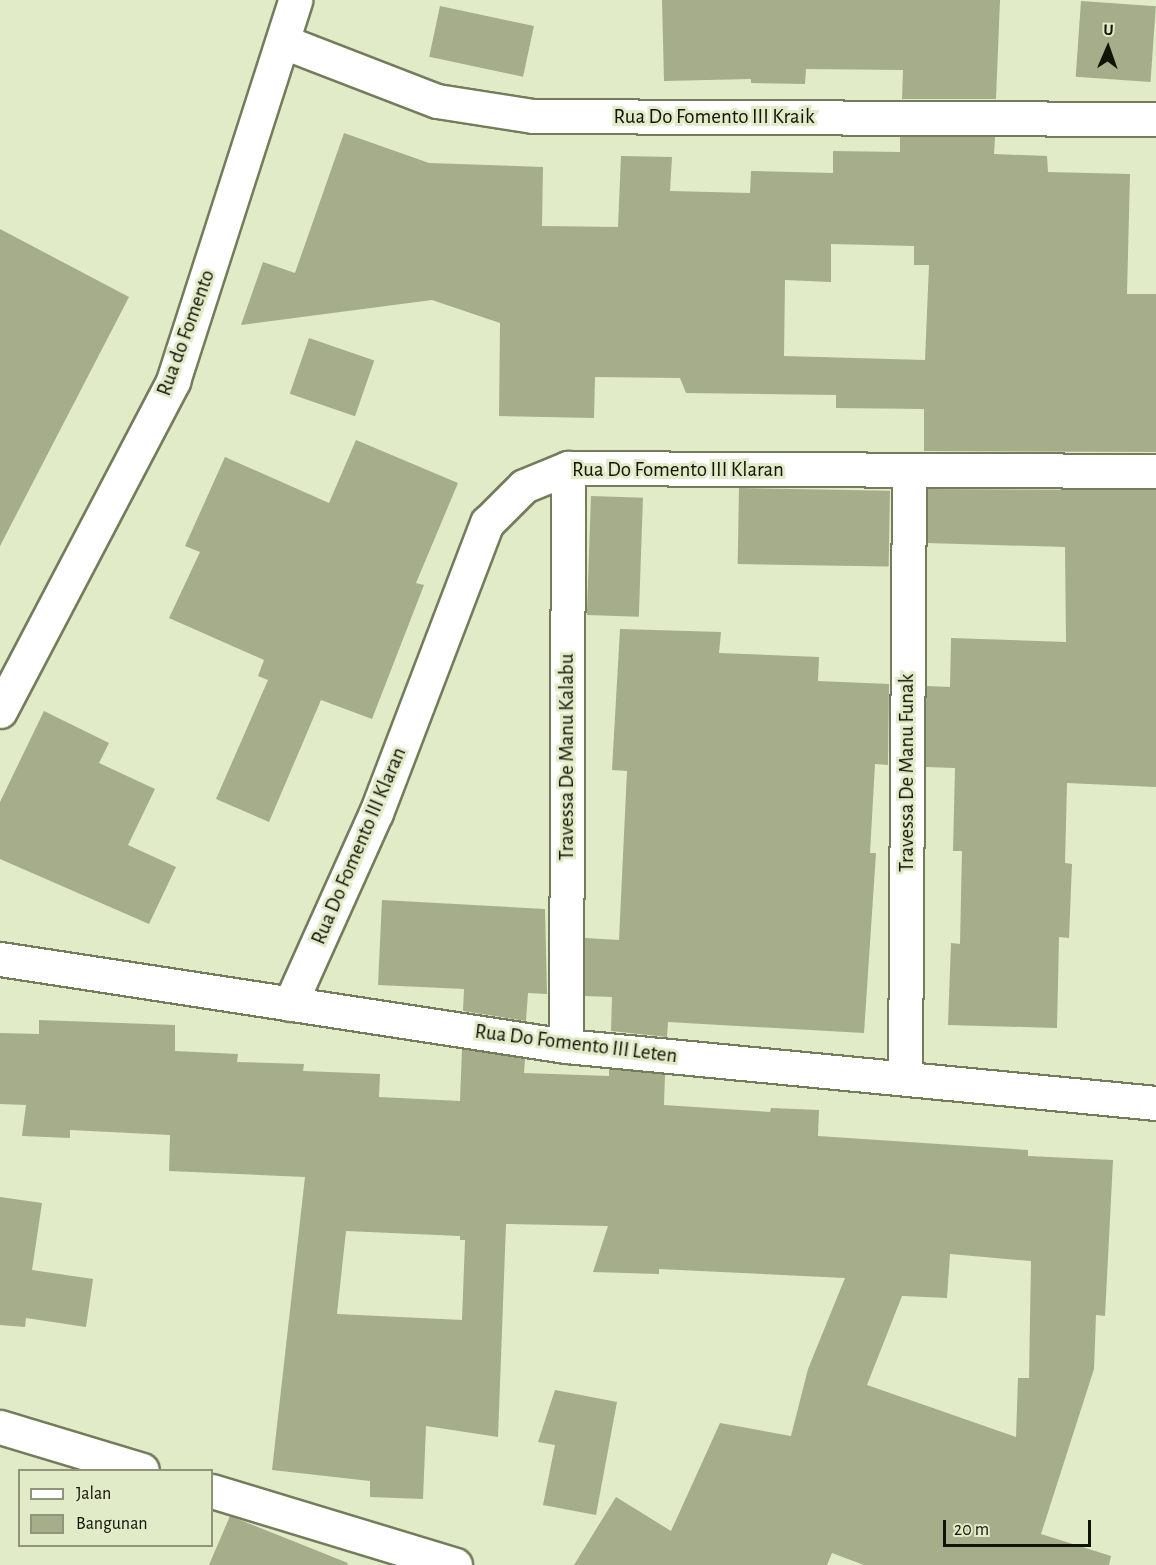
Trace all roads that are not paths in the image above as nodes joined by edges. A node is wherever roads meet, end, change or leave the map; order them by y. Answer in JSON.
{"nodes":[{"id":1,"x":295,"y":0,"type":"edge"},
{"id":2,"x":284,"y":42,"type":"junction"},
{"id":3,"x":1156,"y":119,"type":"edge"},
{"id":4,"x":568,"y":468,"type":"junction"},
{"id":5,"x":909,"y":471,"type":"junction"},
{"id":6,"x":1156,"y":471,"type":"edge"},
{"id":7,"x":0,"y":711,"type":"edge"},
{"id":8,"x":0,"y":959,"type":"edge"},
{"id":9,"x":290,"y":1004,"type":"junction"},
{"id":10,"x":566,"y":1046,"type":"junction"},
{"id":11,"x":905,"y":1076,"type":"junction"},
{"id":12,"x":1156,"y":1103,"type":"edge"},
{"id":13,"x":0,"y":1428,"type":"edge"},
{"id":14,"x":139,"y":1469,"type":"edge"},
{"id":15,"x":213,"y":1491,"type":"edge"},
{"id":16,"x":455,"y":1565,"type":"edge"}],
"edges":[{"from":1,"to":2,"type":"street","name":"Rua do Fomento"},
{"from":2,"to":3,"type":"street","name":"Rua Do Fomento III Kraik"},
{"from":2,"to":7,"type":"street","name":"Rua do Fomento"},
{"from":4,"to":5,"type":"street","name":"Rua Do Fomento III Klaran"},
{"from":4,"to":9,"type":"street","name":"Rua Do Fomento III Klaran"},
{"from":4,"to":10,"type":"street","name":"Travessa De Manu Kalabu"},
{"from":5,"to":6,"type":"street","name":"Rua Do Fomento III Klaran"},
{"from":5,"to":11,"type":"street","name":"Travessa De Manu Funak"},
{"from":8,"to":9,"type":"street","name":"Rua Do Fomento III Leten"},
{"from":9,"to":10,"type":"street","name":"Rua Do Fomento III Leten"},
{"from":10,"to":11,"type":"street","name":"Rua Do Fomento III Leten"},
{"from":11,"to":12,"type":"street","name":"Rua Do Fomento III Leten"},
{"from":13,"to":14,"type":"street"},
{"from":15,"to":16,"type":"street"}]}
